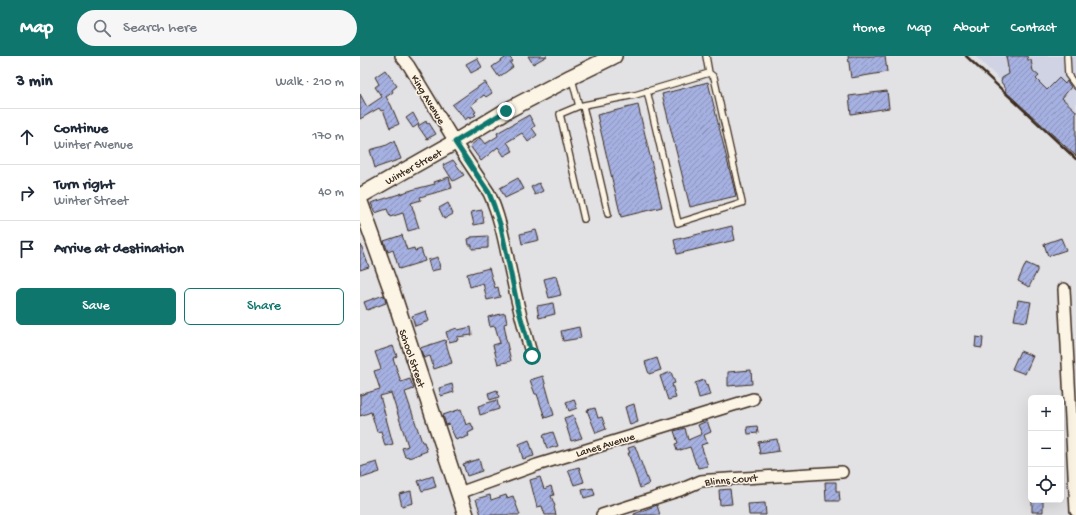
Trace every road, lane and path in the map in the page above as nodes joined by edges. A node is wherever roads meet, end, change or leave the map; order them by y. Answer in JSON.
{"nodes":[{"id":1,"x":401,"y":56,"type":"edge"},
{"id":2,"x":614,"y":56,"type":"edge"},
{"id":3,"x":706,"y":56,"type":"edge"},
{"id":4,"x":1067,"y":56,"type":"edge"},
{"id":5,"x":709,"y":73,"type":"junction"},
{"id":6,"x":571,"y":77,"type":"junction"},
{"id":7,"x":1076,"y":86,"type":"edge"},
{"id":8,"x":647,"y":91,"type":"junction"},
{"id":9,"x":581,"y":106,"type":"junction"},
{"id":10,"x":455,"y":142,"type":"junction"},
{"id":11,"x":360,"y":196,"type":"edge"},
{"id":12,"x":360,"y":202,"type":"edge"},
{"id":13,"x":608,"y":214,"type":"dead end"},
{"id":14,"x":584,"y":219,"type":"dead end"},
{"id":15,"x":1064,"y":289,"type":"dead end"},
{"id":16,"x":532,"y":356,"type":"dead end"},
{"id":17,"x":753,"y":399,"type":"dead end"},
{"id":18,"x":842,"y":472,"type":"dead end"},
{"id":19,"x":459,"y":493,"type":"junction"},
{"id":20,"x":1076,"y":511,"type":"edge"},
{"id":21,"x":466,"y":515,"type":"edge"},
{"id":22,"x":602,"y":515,"type":"edge"}],
"edges":[{"from":1,"to":10,"type":"street","name":"King Avenue"},
{"from":2,"to":6,"type":"street","name":"Winter Street"},
{"from":3,"to":5,"type":"lane"},
{"from":4,"to":7,"type":"lane"},
{"from":5,"to":8,"type":"lane"},
{"from":5,"to":8,"type":"lane"},
{"from":6,"to":9,"type":"lane"},
{"from":6,"to":10,"type":"street","name":"Winter Street"},
{"from":8,"to":9,"type":"lane"},
{"from":9,"to":13,"type":"lane"},
{"from":9,"to":14,"type":"lane"},
{"from":10,"to":11,"type":"street","name":"Winter Street"},
{"from":10,"to":16,"type":"street","name":"King Avenue"},
{"from":12,"to":19,"type":"street","name":"School Street"},
{"from":15,"to":20,"type":"street"},
{"from":17,"to":19,"type":"street","name":"Lanes Avenue"},
{"from":18,"to":22,"type":"street","name":"Blinns Court"},
{"from":19,"to":21,"type":"street","name":"School Street"}]}
